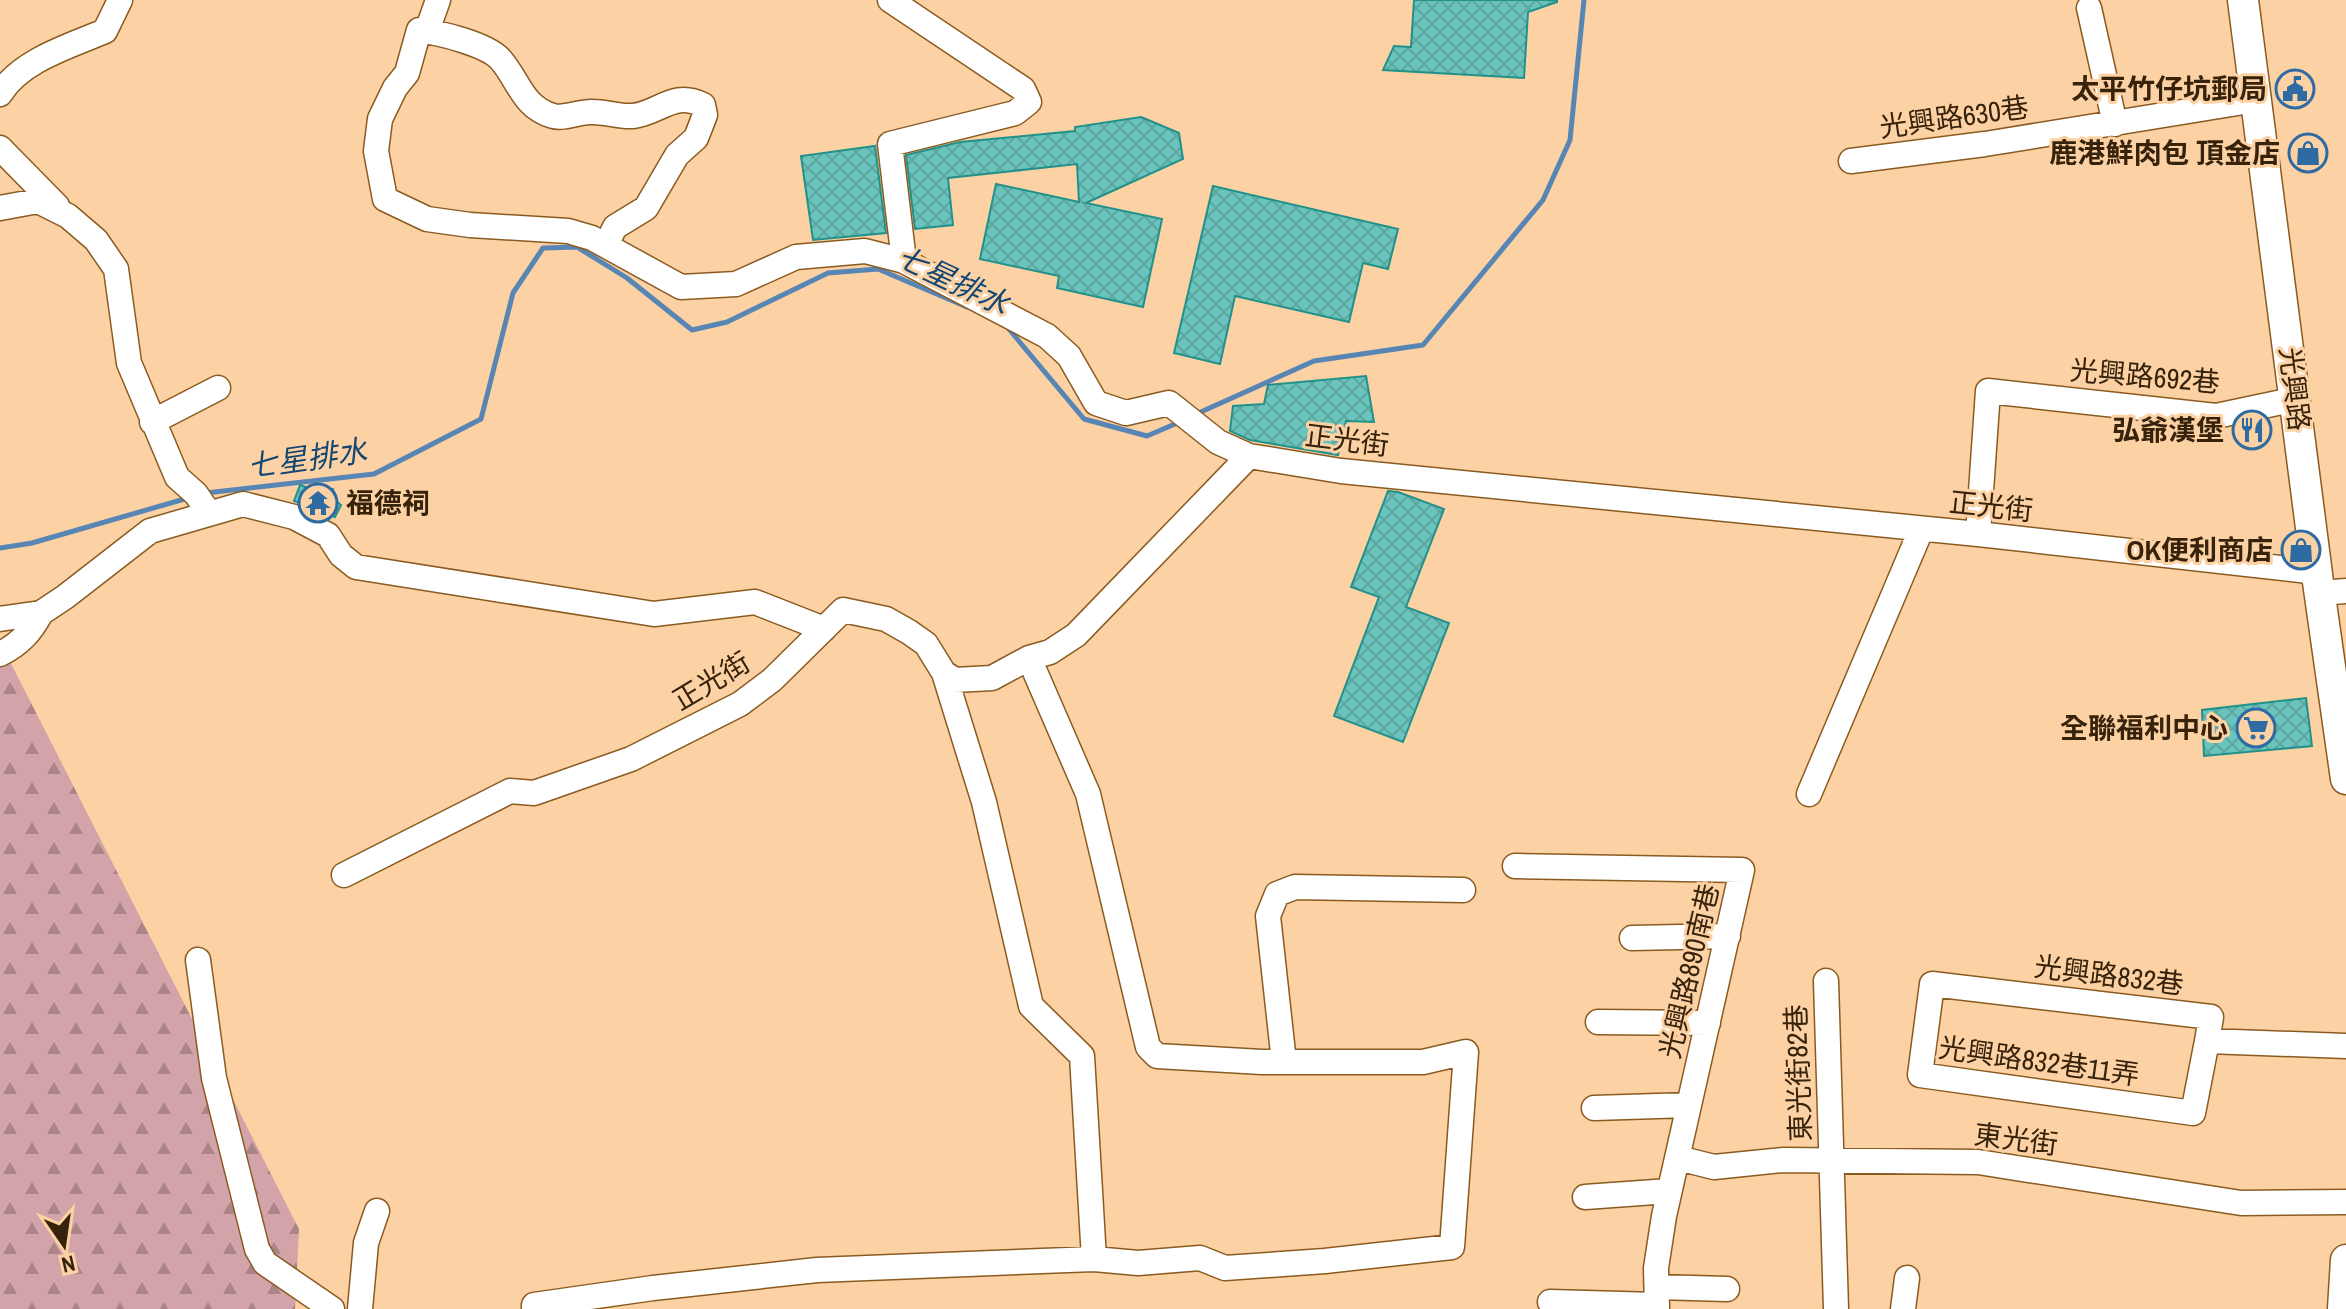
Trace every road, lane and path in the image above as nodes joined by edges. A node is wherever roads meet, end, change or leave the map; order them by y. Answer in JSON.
{"nodes":[{"id":1,"x":120,"y":0,"type":"edge"},
{"id":2,"x":438,"y":0,"type":"edge"},
{"id":3,"x":890,"y":0,"type":"edge"},
{"id":4,"x":2243,"y":0,"type":"edge"},
{"id":5,"x":2089,"y":8,"type":"dead end"},
{"id":6,"x":427,"y":31,"type":"junction"},
{"id":7,"x":0,"y":94,"type":"edge"},
{"id":8,"x":2256,"y":100,"type":"junction"},
{"id":9,"x":2115,"y":124,"type":"junction"},
{"id":10,"x":0,"y":148,"type":"edge"},
{"id":11,"x":1851,"y":161,"type":"dead end"},
{"id":12,"x":0,"y":208,"type":"edge"},
{"id":13,"x":68,"y":216,"type":"junction"},
{"id":14,"x":606,"y":245,"type":"junction"},
{"id":15,"x":904,"y":261,"type":"junction"},
{"id":16,"x":218,"y":388,"type":"dead end"},
{"id":17,"x":2296,"y":399,"type":"junction"},
{"id":18,"x":152,"y":422,"type":"junction"},
{"id":19,"x":1249,"y":456,"type":"junction"},
{"id":20,"x":209,"y":513,"type":"junction"},
{"id":21,"x":1921,"y":530,"type":"junction"},
{"id":22,"x":1978,"y":534,"type":"junction"},
{"id":23,"x":2328,"y":585,"type":"edge"},
{"id":24,"x":41,"y":613,"type":"junction"},
{"id":25,"x":0,"y":619,"type":"edge"},
{"id":26,"x":824,"y":629,"type":"junction"},
{"id":27,"x":0,"y":654,"type":"edge"},
{"id":28,"x":1029,"y":658,"type":"junction"},
{"id":29,"x":944,"y":673,"type":"junction"},
{"id":30,"x":2346,"y":779,"type":"edge"},
{"id":31,"x":1809,"y":794,"type":"dead end"},
{"id":32,"x":1515,"y":866,"type":"dead end"},
{"id":33,"x":344,"y":875,"type":"dead end"},
{"id":34,"x":1463,"y":890,"type":"dead end"},
{"id":35,"x":1728,"y":936,"type":"junction"},
{"id":36,"x":1632,"y":938,"type":"dead end"},
{"id":37,"x":198,"y":960,"type":"dead end"},
{"id":38,"x":1826,"y":981,"type":"dead end"},
{"id":39,"x":1932,"y":984,"type":"joint"},
{"id":40,"x":1598,"y":1022,"type":"dead end"},
{"id":41,"x":1708,"y":1023,"type":"junction"},
{"id":42,"x":2207,"y":1041,"type":"junction"},
{"id":43,"x":2346,"y":1046,"type":"edge"},
{"id":44,"x":1284,"y":1062,"type":"junction"},
{"id":45,"x":1689,"y":1105,"type":"junction"},
{"id":46,"x":1594,"y":1108,"type":"dead end"},
{"id":47,"x":1678,"y":1158,"type":"junction"},
{"id":48,"x":1831,"y":1162,"type":"junction"},
{"id":49,"x":1669,"y":1191,"type":"junction"},
{"id":50,"x":1585,"y":1197,"type":"dead end"},
{"id":51,"x":2346,"y":1202,"type":"edge"},
{"id":52,"x":377,"y":1211,"type":"dead end"},
{"id":53,"x":1094,"y":1259,"type":"junction"},
{"id":54,"x":2346,"y":1260,"type":"edge"},
{"id":55,"x":1907,"y":1278,"type":"dead end"},
{"id":56,"x":1727,"y":1289,"type":"dead end"},
{"id":57,"x":1657,"y":1301,"type":"edge"},
{"id":58,"x":1550,"y":1302,"type":"dead end"},
{"id":59,"x":332,"y":1309,"type":"edge"},
{"id":60,"x":360,"y":1309,"type":"edge"},
{"id":61,"x":534,"y":1309,"type":"edge"},
{"id":62,"x":1836,"y":1309,"type":"edge"},
{"id":63,"x":1903,"y":1309,"type":"edge"},
{"id":64,"x":2343,"y":1309,"type":"edge"}],
"edges":[{"from":1,"to":7,"type":"street"},
{"from":2,"to":6,"type":"street"},
{"from":3,"to":15,"type":"street"},
{"from":4,"to":8,"type":"main road","name":"光興路"},
{"from":5,"to":9,"type":"street"},
{"from":6,"to":14,"type":"street","name":"正光街"},
{"from":6,"to":14,"type":"street"},
{"from":8,"to":9,"type":"street","name":"光興路630巷"},
{"from":8,"to":17,"type":"main road","name":"光興路"},
{"from":9,"to":11,"type":"street","name":"光興路630巷"},
{"from":10,"to":13,"type":"street"},
{"from":12,"to":13,"type":"street"},
{"from":13,"to":18,"type":"street"},
{"from":14,"to":15,"type":"street","name":"正光街"},
{"from":15,"to":19,"type":"street","name":"正光街"},
{"from":16,"to":18,"type":"street"},
{"from":17,"to":22,"type":"street","name":"光興路692巷"},
{"from":17,"to":23,"type":"main road","name":"光興路"},
{"from":18,"to":20,"type":"street"},
{"from":19,"to":21,"type":"street","name":"正光街"},
{"from":19,"to":28,"type":"street"},
{"from":20,"to":24,"type":"street"},
{"from":20,"to":26,"type":"street"},
{"from":21,"to":22,"type":"street","name":"正光街"},
{"from":21,"to":31,"type":"street"},
{"from":22,"to":23,"type":"street","name":"正光街"},
{"from":23,"to":30,"type":"main road","name":"光興路"},
{"from":24,"to":25,"type":"street"},
{"from":24,"to":27,"type":"street"},
{"from":26,"to":29,"type":"street","name":"正光街"},
{"from":26,"to":33,"type":"street","name":"正光街"},
{"from":28,"to":29,"type":"street"},
{"from":28,"to":44,"type":"street"},
{"from":29,"to":53,"type":"street"},
{"from":32,"to":35,"type":"street","name":"光興路890南巷"},
{"from":34,"to":44,"type":"street"},
{"from":35,"to":36,"type":"street"},
{"from":35,"to":41,"type":"street","name":"光興路890南巷"},
{"from":37,"to":59,"type":"street"},
{"from":38,"to":48,"type":"street","name":"東光街82巷"},
{"from":39,"to":42,"type":"street","name":"光興路832巷"},
{"from":39,"to":42,"type":"street","name":"光興路832巷11弄"},
{"from":40,"to":41,"type":"street"},
{"from":41,"to":45,"type":"street","name":"光興路890南巷"},
{"from":42,"to":43,"type":"street"},
{"from":44,"to":53,"type":"street"},
{"from":45,"to":46,"type":"street"},
{"from":45,"to":47,"type":"street","name":"光興路890南巷"},
{"from":47,"to":48,"type":"street","name":"東光街"},
{"from":47,"to":49,"type":"street","name":"光興路890南巷"},
{"from":48,"to":51,"type":"street","name":"東光街"},
{"from":48,"to":62,"type":"street","name":"東光街82巷"},
{"from":49,"to":50,"type":"street"},
{"from":49,"to":57,"type":"street","name":"光興路890南巷"},
{"from":52,"to":60,"type":"street"},
{"from":53,"to":61,"type":"street"},
{"from":54,"to":64,"type":"main road"},
{"from":55,"to":63,"type":"street"},
{"from":56,"to":57,"type":"street"},
{"from":57,"to":58,"type":"street"}]}
